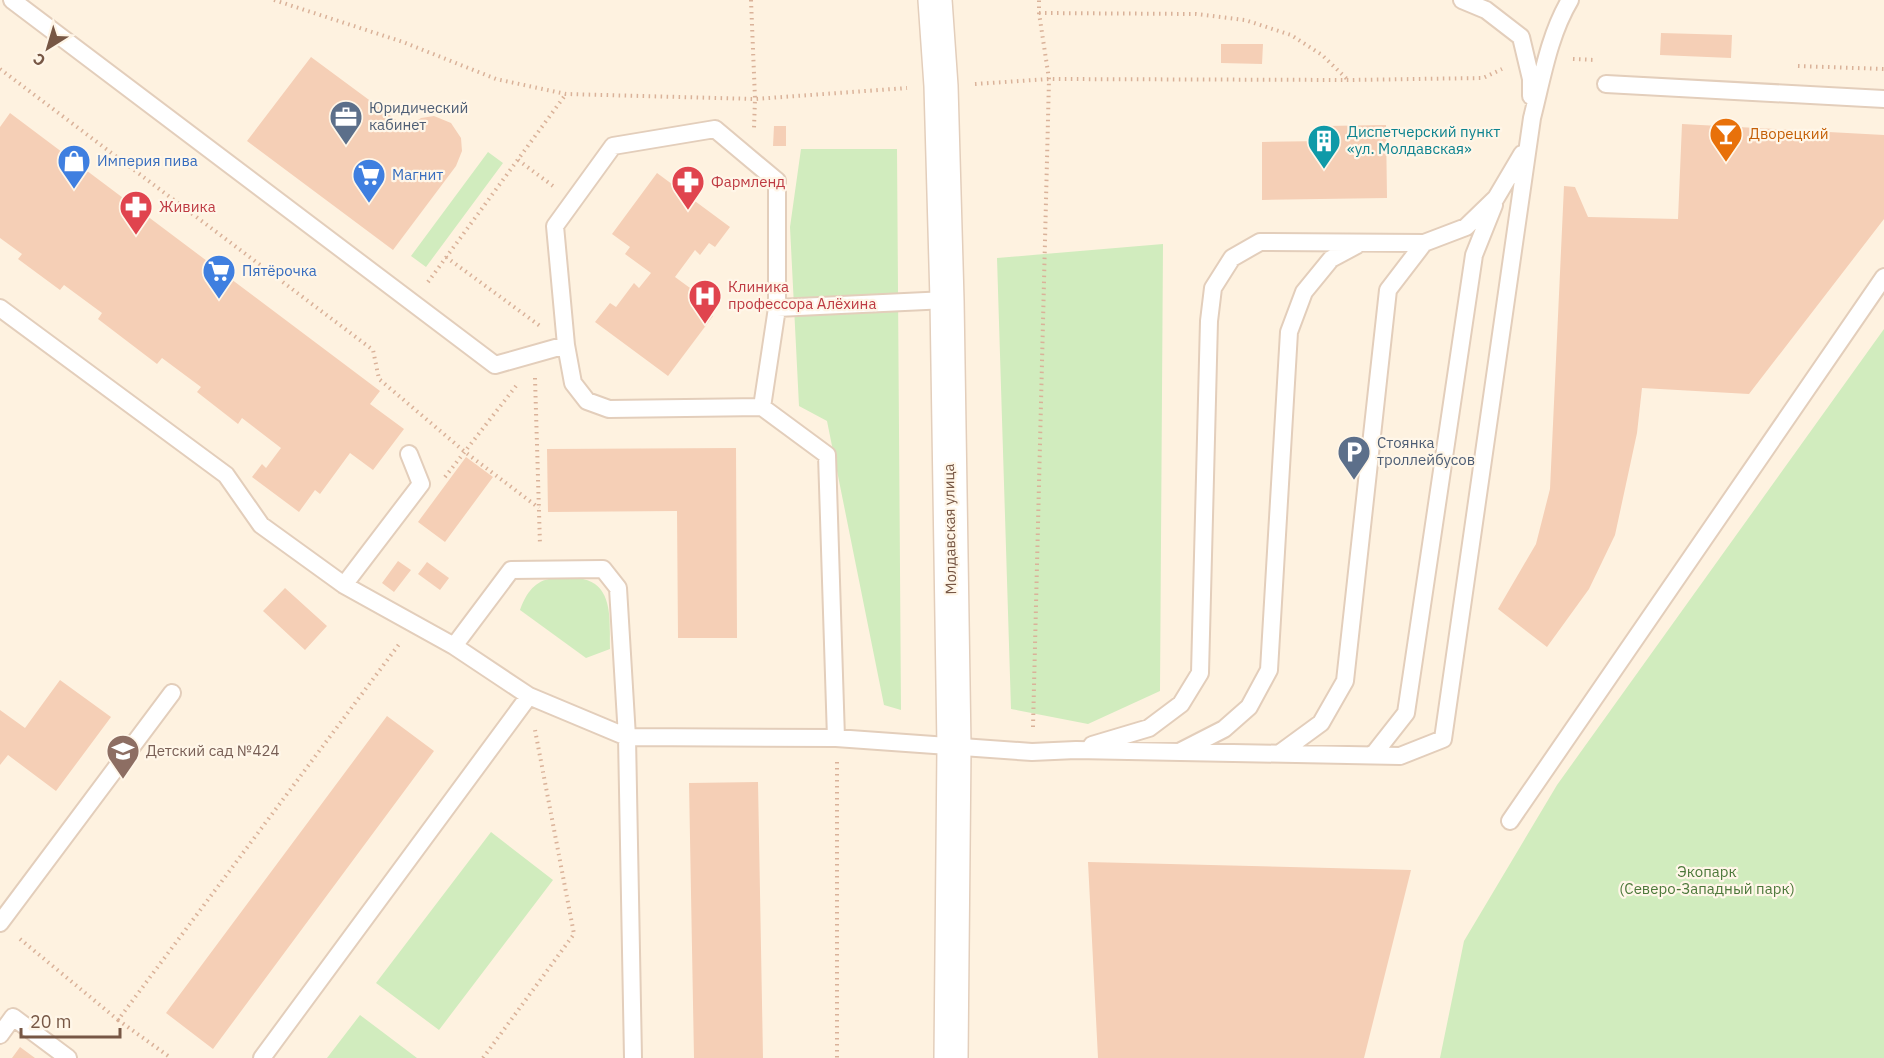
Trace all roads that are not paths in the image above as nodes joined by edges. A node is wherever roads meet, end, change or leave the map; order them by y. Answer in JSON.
{"nodes":[{"id":1,"x":12,"y":0,"type":"edge"},
{"id":2,"x":935,"y":0,"type":"edge"},
{"id":3,"x":1462,"y":0,"type":"edge"},
{"id":4,"x":1570,"y":0,"type":"edge"},
{"id":5,"x":1606,"y":84,"type":"dead end"},
{"id":6,"x":1884,"y":99,"type":"edge"},
{"id":7,"x":1532,"y":118,"type":"junction"},
{"id":8,"x":1496,"y":198,"type":"junction"},
{"id":9,"x":1361,"y":243,"type":"junction"},
{"id":10,"x":1424,"y":243,"type":"junction"},
{"id":11,"x":1884,"y":277,"type":"edge"},
{"id":12,"x":947,"y":300,"type":"junction"},
{"id":13,"x":0,"y":308,"type":"edge"},
{"id":14,"x":777,"y":308,"type":"junction"},
{"id":15,"x":566,"y":345,"type":"junction"},
{"id":16,"x":762,"y":407,"type":"junction"},
{"id":17,"x":409,"y":454,"type":"dead end"},
{"id":18,"x":344,"y":585,"type":"junction"},
{"id":19,"x":454,"y":646,"type":"junction"},
{"id":20,"x":172,"y":693,"type":"dead end"},
{"id":21,"x":529,"y":696,"type":"junction"},
{"id":22,"x":627,"y":737,"type":"junction"},
{"id":23,"x":837,"y":738,"type":"junction"},
{"id":24,"x":954,"y":747,"type":"junction"},
{"id":25,"x":1076,"y":750,"type":"junction"},
{"id":26,"x":1178,"y":752,"type":"junction"},
{"id":27,"x":1280,"y":753,"type":"junction"},
{"id":28,"x":1373,"y":755,"type":"junction"},
{"id":29,"x":1510,"y":821,"type":"dead end"},
{"id":30,"x":0,"y":923,"type":"edge"},
{"id":31,"x":0,"y":1035,"type":"edge"},
{"id":32,"x":68,"y":1058,"type":"edge"},
{"id":33,"x":262,"y":1058,"type":"edge"},
{"id":34,"x":633,"y":1058,"type":"edge"},
{"id":35,"x":951,"y":1058,"type":"edge"}],
"edges":[{"from":1,"to":15,"type":"lane"},
{"from":2,"to":12,"type":"street","name":"Молдавская улица"},
{"from":3,"to":7,"type":"lane"},
{"from":4,"to":7,"type":"lane"},
{"from":5,"to":6,"type":"lane"},
{"from":7,"to":8,"type":"lane"},
{"from":7,"to":28,"type":"lane"},
{"from":8,"to":10,"type":"lane"},
{"from":8,"to":28,"type":"lane"},
{"from":9,"to":10,"type":"lane"},
{"from":9,"to":25,"type":"lane"},
{"from":9,"to":26,"type":"lane"},
{"from":10,"to":27,"type":"lane"},
{"from":11,"to":29,"type":"lane"},
{"from":12,"to":14,"type":"lane"},
{"from":12,"to":24,"type":"street","name":"Молдавская улица"},
{"from":13,"to":18,"type":"lane"},
{"from":14,"to":15,"type":"lane"},
{"from":14,"to":16,"type":"lane"},
{"from":15,"to":16,"type":"lane"},
{"from":16,"to":23,"type":"lane"},
{"from":17,"to":18,"type":"lane"},
{"from":18,"to":19,"type":"lane"},
{"from":19,"to":21,"type":"lane"},
{"from":19,"to":22,"type":"lane"},
{"from":20,"to":30,"type":"lane"},
{"from":21,"to":22,"type":"lane"},
{"from":21,"to":33,"type":"lane"},
{"from":22,"to":23,"type":"lane"},
{"from":22,"to":34,"type":"lane"},
{"from":23,"to":24,"type":"lane"},
{"from":24,"to":25,"type":"lane"},
{"from":24,"to":35,"type":"street","name":"Молдавская улица"},
{"from":25,"to":26,"type":"lane"},
{"from":26,"to":27,"type":"lane"},
{"from":27,"to":28,"type":"lane"},
{"from":31,"to":32,"type":"lane"}]}
